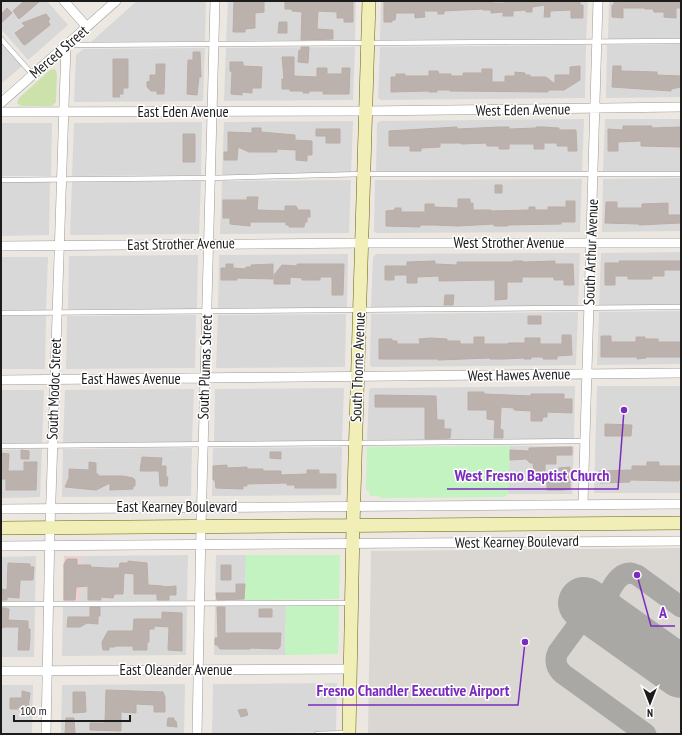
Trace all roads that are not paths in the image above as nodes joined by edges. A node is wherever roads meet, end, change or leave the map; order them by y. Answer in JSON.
{"nodes":[{"id":1,"x":64,"y":1,"type":"edge"},
{"id":2,"x":116,"y":1,"type":"edge"},
{"id":3,"x":215,"y":1,"type":"edge"},
{"id":4,"x":369,"y":1,"type":"edge"},
{"id":5,"x":598,"y":1,"type":"edge"},
{"id":6,"x":87,"y":27,"type":"junction"},
{"id":7,"x":1,"y":39,"type":"edge"},
{"id":8,"x":597,"y":41,"type":"junction"},
{"id":9,"x":681,"y":41,"type":"edge"},
{"id":10,"x":368,"y":42,"type":"junction"},
{"id":11,"x":214,"y":44,"type":"junction"},
{"id":12,"x":66,"y":45,"type":"junction"},
{"id":13,"x":33,"y":74,"type":"junction"},
{"id":14,"x":1,"y":103,"type":"edge"},
{"id":15,"x":681,"y":107,"type":"edge"},
{"id":16,"x":595,"y":109,"type":"junction"},
{"id":17,"x":366,"y":111,"type":"junction"},
{"id":18,"x":1,"y":112,"type":"edge"},
{"id":19,"x":64,"y":112,"type":"junction"},
{"id":20,"x":212,"y":112,"type":"junction"},
{"id":21,"x":364,"y":174,"type":"junction"},
{"id":22,"x":593,"y":174,"type":"junction"},
{"id":23,"x":681,"y":174,"type":"edge"},
{"id":24,"x":210,"y":178,"type":"junction"},
{"id":25,"x":1,"y":180,"type":"edge"},
{"id":26,"x":62,"y":180,"type":"junction"},
{"id":27,"x":362,"y":243,"type":"junction"},
{"id":28,"x":591,"y":243,"type":"junction"},
{"id":29,"x":681,"y":243,"type":"edge"},
{"id":30,"x":209,"y":244,"type":"junction"},
{"id":31,"x":1,"y":246,"type":"edge"},
{"id":32,"x":60,"y":246,"type":"junction"},
{"id":33,"x":589,"y":308,"type":"junction"},
{"id":34,"x":681,"y":308,"type":"edge"},
{"id":35,"x":360,"y":310,"type":"junction"},
{"id":36,"x":207,"y":311,"type":"junction"},
{"id":37,"x":57,"y":312,"type":"junction"},
{"id":38,"x":1,"y":313,"type":"edge"},
{"id":39,"x":587,"y":374,"type":"junction"},
{"id":40,"x":681,"y":374,"type":"edge"},
{"id":41,"x":358,"y":377,"type":"junction"},
{"id":42,"x":205,"y":378,"type":"junction"},
{"id":43,"x":1,"y":380,"type":"edge"},
{"id":44,"x":55,"y":380,"type":"junction"},
{"id":45,"x":585,"y":441,"type":"junction"},
{"id":46,"x":356,"y":442,"type":"junction"},
{"id":47,"x":52,"y":445,"type":"junction"},
{"id":48,"x":203,"y":445,"type":"junction"},
{"id":49,"x":1,"y":446,"type":"edge"},
{"id":50,"x":583,"y":504,"type":"junction"},
{"id":51,"x":681,"y":504,"type":"edge"},
{"id":52,"x":354,"y":506,"type":"junction"},
{"id":53,"x":201,"y":507,"type":"junction"},
{"id":54,"x":50,"y":508,"type":"junction"},
{"id":55,"x":1,"y":509,"type":"edge"},
{"id":56,"x":681,"y":523,"type":"edge"},
{"id":57,"x":353,"y":526,"type":"junction"},
{"id":58,"x":201,"y":527,"type":"junction"},
{"id":59,"x":1,"y":528,"type":"edge"},
{"id":60,"x":50,"y":528,"type":"junction"},
{"id":61,"x":681,"y":541,"type":"edge"},
{"id":62,"x":353,"y":544,"type":"junction"},
{"id":63,"x":200,"y":545,"type":"junction"},
{"id":64,"x":1,"y":546,"type":"edge"},
{"id":65,"x":49,"y":546,"type":"junction"},
{"id":66,"x":352,"y":602,"type":"junction"},
{"id":67,"x":200,"y":603,"type":"junction"},
{"id":68,"x":1,"y":604,"type":"edge"},
{"id":69,"x":48,"y":604,"type":"junction"},
{"id":70,"x":350,"y":669,"type":"junction"},
{"id":71,"x":48,"y":670,"type":"junction"},
{"id":72,"x":198,"y":670,"type":"junction"},
{"id":73,"x":1,"y":671,"type":"edge"},
{"id":74,"x":46,"y":734,"type":"edge"},
{"id":75,"x":197,"y":734,"type":"edge"},
{"id":76,"x":317,"y":734,"type":"edge"},
{"id":77,"x":349,"y":734,"type":"edge"}],
"edges":[{"from":1,"to":6,"type":"street"},
{"from":2,"to":6,"type":"street","name":"Merced Street"},
{"from":3,"to":11,"type":"street","name":"South Plumas Street"},
{"from":4,"to":10,"type":"main road","name":"South Thorne Avenue"},
{"from":5,"to":8,"type":"street","name":"South Arthur Avenue"},
{"from":6,"to":12,"type":"street","name":"Merced Street"},
{"from":7,"to":13,"type":"lane"},
{"from":8,"to":9,"type":"lane"},
{"from":8,"to":10,"type":"lane"},
{"from":8,"to":16,"type":"street","name":"South Arthur Avenue"},
{"from":10,"to":11,"type":"lane"},
{"from":10,"to":17,"type":"main road","name":"South Thorne Avenue"},
{"from":11,"to":12,"type":"lane"},
{"from":11,"to":20,"type":"street","name":"South Plumas Street"},
{"from":12,"to":13,"type":"street","name":"Merced Street"},
{"from":12,"to":19,"type":"street","name":"South Modoc Street"},
{"from":13,"to":14,"type":"street","name":"Merced Street"},
{"from":15,"to":16,"type":"street","name":"West Eden Avenue"},
{"from":16,"to":17,"type":"street","name":"West Eden Avenue"},
{"from":16,"to":22,"type":"street","name":"South Arthur Avenue"},
{"from":17,"to":20,"type":"street","name":"East Eden Avenue"},
{"from":17,"to":21,"type":"main road","name":"South Thorne Avenue"},
{"from":18,"to":19,"type":"street","name":"East Eden Avenue"},
{"from":19,"to":20,"type":"street","name":"East Eden Avenue"},
{"from":19,"to":26,"type":"street","name":"South Modoc Street"},
{"from":20,"to":24,"type":"street","name":"South Plumas Street"},
{"from":21,"to":22,"type":"lane"},
{"from":21,"to":24,"type":"lane"},
{"from":21,"to":27,"type":"main road","name":"South Thorne Avenue"},
{"from":22,"to":23,"type":"lane"},
{"from":22,"to":28,"type":"street","name":"South Arthur Avenue"},
{"from":24,"to":26,"type":"lane"},
{"from":24,"to":30,"type":"street","name":"South Plumas Street"},
{"from":25,"to":26,"type":"lane"},
{"from":26,"to":32,"type":"street","name":"South Modoc Street"},
{"from":27,"to":28,"type":"street","name":"West Strother Avenue"},
{"from":27,"to":30,"type":"street","name":"East Strother Avenue"},
{"from":27,"to":35,"type":"main road","name":"South Thorne Avenue"},
{"from":28,"to":29,"type":"street","name":"West Strother Avenue"},
{"from":28,"to":33,"type":"street","name":"South Arthur Avenue"},
{"from":30,"to":32,"type":"street","name":"East Strother Avenue"},
{"from":30,"to":36,"type":"street","name":"South Plumas Street"},
{"from":31,"to":32,"type":"street","name":"East Strother Avenue"},
{"from":32,"to":37,"type":"street","name":"South Modoc Street"},
{"from":33,"to":34,"type":"lane"},
{"from":33,"to":35,"type":"lane"},
{"from":33,"to":39,"type":"street","name":"South Arthur Avenue"},
{"from":35,"to":36,"type":"lane"},
{"from":35,"to":41,"type":"main road","name":"South Thorne Avenue"},
{"from":36,"to":37,"type":"lane"},
{"from":36,"to":42,"type":"street","name":"South Plumas Street"},
{"from":37,"to":38,"type":"lane"},
{"from":37,"to":44,"type":"street","name":"South Modoc Street"},
{"from":39,"to":40,"type":"street","name":"West Hawes Avenue"},
{"from":39,"to":41,"type":"street","name":"West Hawes Avenue"},
{"from":39,"to":45,"type":"street","name":"South Arthur Avenue"},
{"from":41,"to":42,"type":"street","name":"East Hawes Avenue"},
{"from":41,"to":46,"type":"main road","name":"South Thorne Avenue"},
{"from":42,"to":44,"type":"street","name":"East Hawes Avenue"},
{"from":42,"to":48,"type":"street","name":"South Plumas Street"},
{"from":43,"to":44,"type":"street","name":"East Hawes Avenue"},
{"from":44,"to":47,"type":"street","name":"South Modoc Street"},
{"from":45,"to":46,"type":"lane"},
{"from":45,"to":50,"type":"street","name":"South Arthur Avenue"},
{"from":46,"to":48,"type":"lane"},
{"from":46,"to":52,"type":"main road","name":"South Thorne Avenue"},
{"from":47,"to":48,"type":"lane"},
{"from":47,"to":49,"type":"lane"},
{"from":47,"to":54,"type":"street","name":"South Modoc Street"},
{"from":48,"to":53,"type":"street","name":"South Plumas Street"},
{"from":50,"to":51,"type":"street"},
{"from":50,"to":52,"type":"street"},
{"from":52,"to":53,"type":"street","name":"East Kearney Boulevard"},
{"from":52,"to":57,"type":"main road","name":"South Thorne Avenue"},
{"from":53,"to":54,"type":"street","name":"East Kearney Boulevard"},
{"from":53,"to":58,"type":"street","name":"South Plumas Street"},
{"from":54,"to":55,"type":"street","name":"East Kearney Boulevard"},
{"from":54,"to":60,"type":"street","name":"South Modoc Street"},
{"from":56,"to":57,"type":"main road","name":"West Kearney Boulevard"},
{"from":57,"to":58,"type":"main road","name":"East Kearney Boulevard"},
{"from":57,"to":62,"type":"main road","name":"South Thorne Avenue"},
{"from":58,"to":60,"type":"main road","name":"East Kearney Boulevard"},
{"from":58,"to":63,"type":"street","name":"South Plumas Street"},
{"from":59,"to":60,"type":"main road","name":"East Kearney Boulevard"},
{"from":60,"to":65,"type":"street","name":"South Modoc Street"},
{"from":61,"to":62,"type":"street","name":"West Kearney Boulevard"},
{"from":62,"to":63,"type":"street"},
{"from":62,"to":66,"type":"main road","name":"South Thorne Avenue"},
{"from":63,"to":65,"type":"street"},
{"from":63,"to":67,"type":"street","name":"South Plumas Street"},
{"from":64,"to":65,"type":"street"},
{"from":65,"to":69,"type":"street","name":"South Modoc Street"},
{"from":66,"to":67,"type":"lane"},
{"from":66,"to":70,"type":"main road","name":"South Thorne Avenue"},
{"from":67,"to":69,"type":"lane"},
{"from":67,"to":72,"type":"street","name":"South Plumas Street"},
{"from":68,"to":69,"type":"lane"},
{"from":69,"to":71,"type":"street","name":"South Modoc Street"},
{"from":70,"to":72,"type":"street","name":"East Oleander Avenue"},
{"from":70,"to":77,"type":"main road","name":"South Thorne Avenue"},
{"from":71,"to":72,"type":"street","name":"East Oleander Avenue"},
{"from":71,"to":73,"type":"street","name":"East Oleander Avenue"},
{"from":71,"to":74,"type":"street","name":"South Modoc Street"},
{"from":72,"to":75,"type":"street","name":"South Plumas Street"},
{"from":76,"to":77,"type":"lane"}]}
